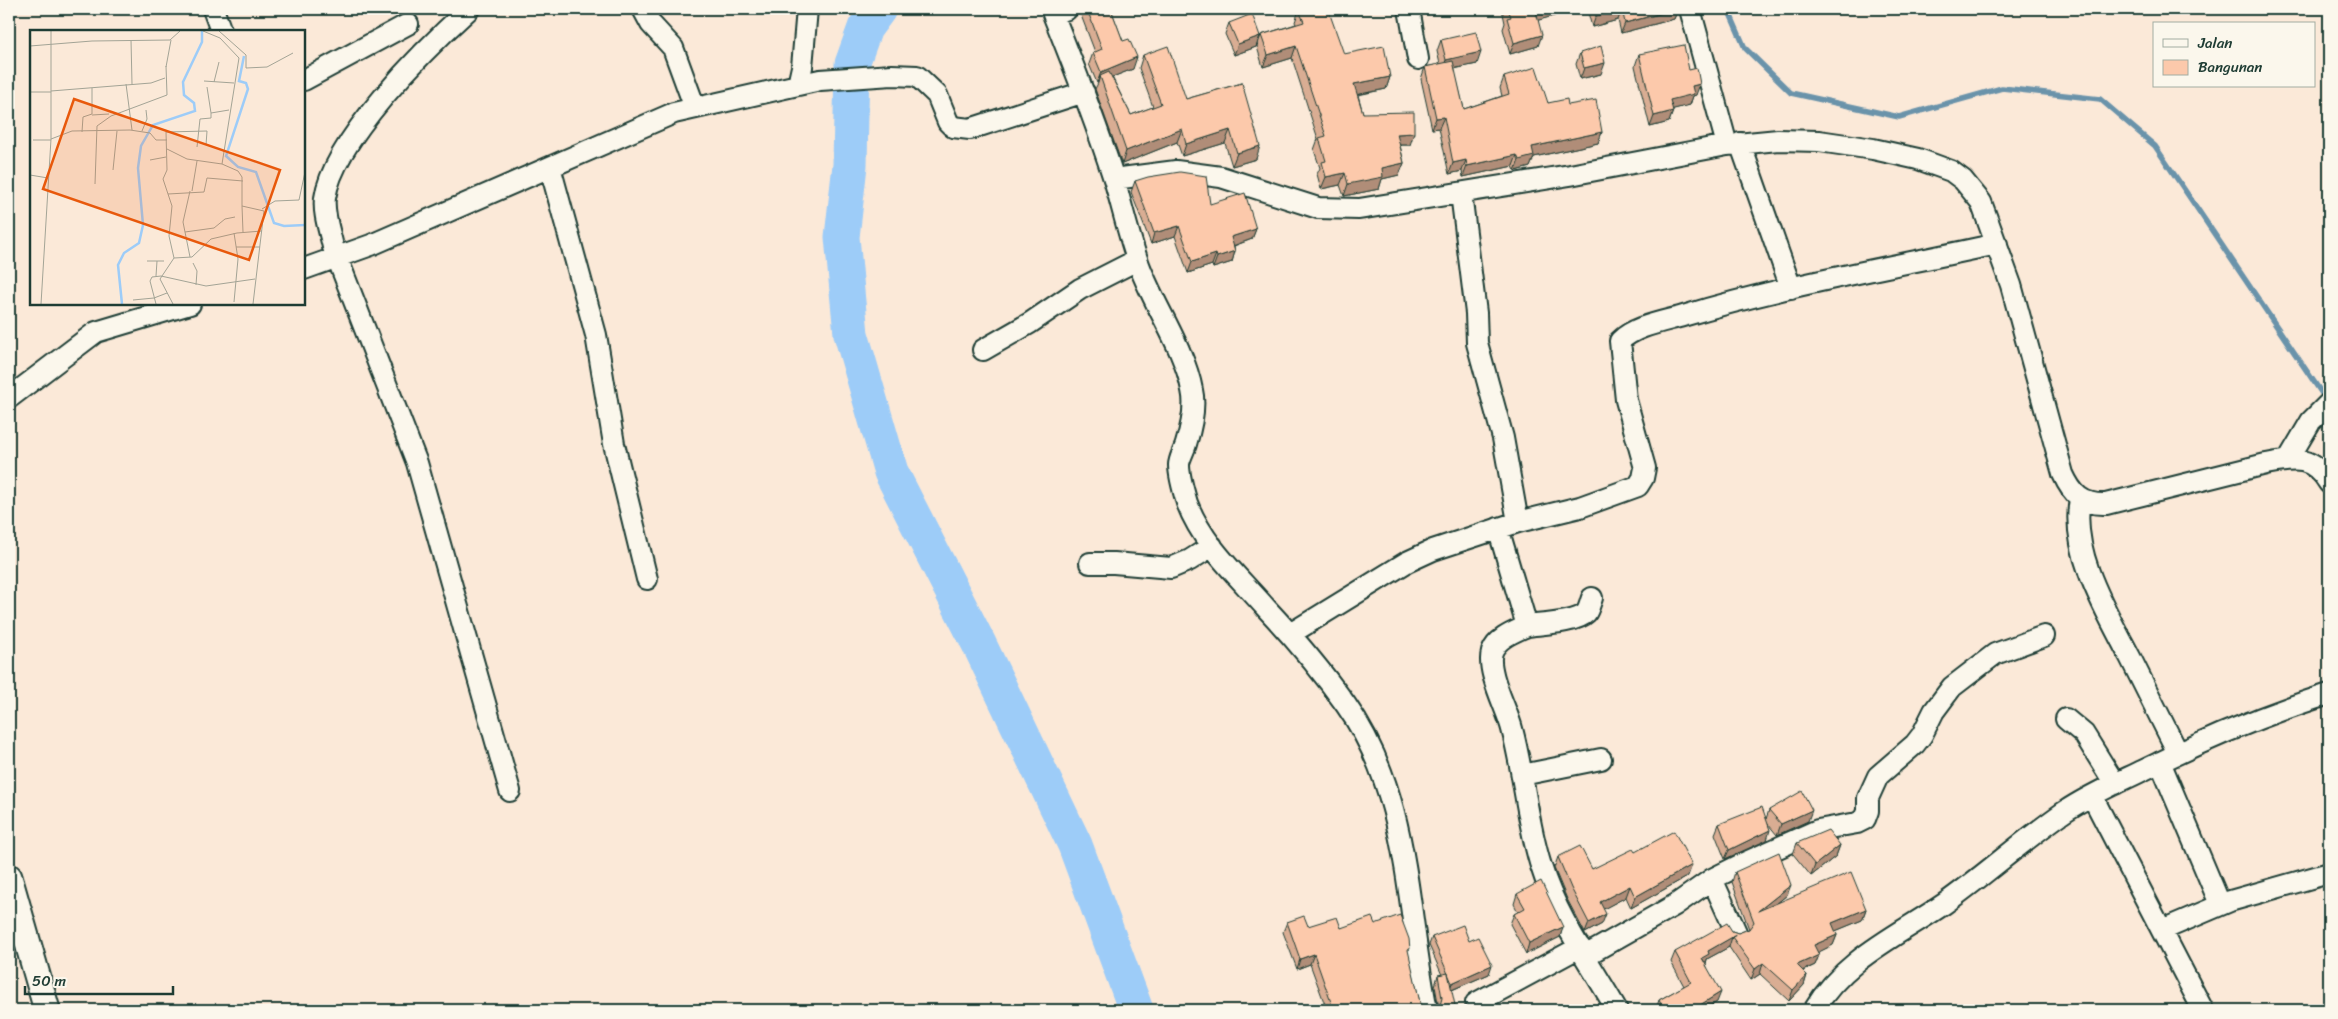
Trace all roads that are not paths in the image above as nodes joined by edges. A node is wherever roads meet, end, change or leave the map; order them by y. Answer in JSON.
{"nodes":[{"id":1,"x":213,"y":9,"type":"edge"},
{"id":2,"x":469,"y":9,"type":"edge"},
{"id":3,"x":643,"y":9,"type":"edge"},
{"id":4,"x":807,"y":9,"type":"edge"},
{"id":5,"x":1067,"y":9,"type":"edge"},
{"id":6,"x":1409,"y":9,"type":"edge"},
{"id":7,"x":1690,"y":9,"type":"edge"},
{"id":8,"x":408,"y":24,"type":"dead end"},
{"id":9,"x":221,"y":30,"type":"edge"},
{"id":10,"x":1418,"y":59,"type":"dead end"},
{"id":11,"x":305,"y":79,"type":"edge"},
{"id":12,"x":798,"y":85,"type":"junction"},
{"id":13,"x":1084,"y":92,"type":"junction"},
{"id":14,"x":695,"y":108,"type":"junction"},
{"id":15,"x":1734,"y":144,"type":"junction"},
{"id":16,"x":550,"y":167,"type":"junction"},
{"id":17,"x":1114,"y":179,"type":"junction"},
{"id":18,"x":1461,"y":193,"type":"junction"},
{"id":19,"x":1997,"y":244,"type":"junction"},
{"id":20,"x":338,"y":259,"type":"junction"},
{"id":21,"x":1137,"y":260,"type":"junction"},
{"id":22,"x":305,"y":269,"type":"edge"},
{"id":23,"x":1791,"y":288,"type":"junction"},
{"id":24,"x":187,"y":305,"type":"edge"},
{"id":25,"x":983,"y":350,"type":"dead end"},
{"id":26,"x":9,"y":398,"type":"edge"},
{"id":27,"x":2329,"y":403,"type":"edge"},
{"id":28,"x":2288,"y":460,"type":"junction"},
{"id":29,"x":2329,"y":483,"type":"edge"},
{"id":30,"x":2080,"y":499,"type":"junction"},
{"id":31,"x":1518,"y":522,"type":"junction"},
{"id":32,"x":1498,"y":528,"type":"junction"},
{"id":33,"x":1212,"y":546,"type":"junction"},
{"id":34,"x":1090,"y":564,"type":"dead end"},
{"id":35,"x":647,"y":579,"type":"dead end"},
{"id":36,"x":1592,"y":598,"type":"dead end"},
{"id":37,"x":1527,"y":626,"type":"junction"},
{"id":38,"x":1290,"y":634,"type":"junction"},
{"id":39,"x":2044,"y":636,"type":"dead end"},
{"id":40,"x":2329,"y":694,"type":"edge"},
{"id":41,"x":2066,"y":719,"type":"dead end"},
{"id":42,"x":2169,"y":758,"type":"junction"},
{"id":43,"x":1601,"y":759,"type":"dead end"},
{"id":44,"x":1522,"y":775,"type":"junction"},
{"id":45,"x":2115,"y":784,"type":"junction"},
{"id":46,"x":510,"y":791,"type":"dead end"},
{"id":47,"x":2092,"y":796,"type":"junction"},
{"id":48,"x":2329,"y":873,"type":"edge"},
{"id":49,"x":1712,"y":879,"type":"junction"},
{"id":50,"x":10,"y":886,"type":"edge"},
{"id":51,"x":2220,"y":904,"type":"junction"},
{"id":52,"x":2162,"y":930,"type":"junction"},
{"id":53,"x":1736,"y":932,"type":"edge"},
{"id":54,"x":1583,"y":952,"type":"junction"},
{"id":55,"x":1476,"y":1003,"type":"dead end"},
{"id":56,"x":47,"y":1010,"type":"edge"},
{"id":57,"x":1427,"y":1010,"type":"edge"},
{"id":58,"x":1617,"y":1010,"type":"edge"},
{"id":59,"x":1814,"y":1010,"type":"edge"},
{"id":60,"x":2203,"y":1010,"type":"edge"}],
"edges":[{"from":1,"to":9,"type":"street"},
{"from":2,"to":20,"type":"street"},
{"from":3,"to":14,"type":"street"},
{"from":4,"to":12,"type":"street"},
{"from":5,"to":13,"type":"street"},
{"from":6,"to":10,"type":"street"},
{"from":7,"to":15,"type":"street"},
{"from":8,"to":11,"type":"street"},
{"from":12,"to":13,"type":"street"},
{"from":12,"to":14,"type":"street"},
{"from":13,"to":17,"type":"street"},
{"from":14,"to":16,"type":"street"},
{"from":15,"to":18,"type":"street"},
{"from":15,"to":19,"type":"street"},
{"from":15,"to":23,"type":"street"},
{"from":16,"to":20,"type":"street"},
{"from":16,"to":35,"type":"street"},
{"from":17,"to":18,"type":"street"},
{"from":17,"to":21,"type":"street"},
{"from":18,"to":31,"type":"street"},
{"from":19,"to":23,"type":"street"},
{"from":19,"to":30,"type":"street"},
{"from":20,"to":22,"type":"street"},
{"from":20,"to":46,"type":"street"},
{"from":21,"to":25,"type":"street"},
{"from":21,"to":33,"type":"street"},
{"from":23,"to":31,"type":"street"},
{"from":24,"to":26,"type":"street"},
{"from":27,"to":28,"type":"street"},
{"from":28,"to":29,"type":"street"},
{"from":28,"to":30,"type":"street"},
{"from":30,"to":42,"type":"street"},
{"from":31,"to":32,"type":"street"},
{"from":32,"to":37,"type":"street"},
{"from":32,"to":38,"type":"street"},
{"from":33,"to":34,"type":"street"},
{"from":33,"to":38,"type":"street"},
{"from":36,"to":37,"type":"street"},
{"from":37,"to":44,"type":"street"},
{"from":38,"to":57,"type":"street"},
{"from":39,"to":49,"type":"street"},
{"from":40,"to":42,"type":"street"},
{"from":41,"to":45,"type":"street"},
{"from":42,"to":45,"type":"street"},
{"from":42,"to":51,"type":"street"},
{"from":43,"to":44,"type":"street"},
{"from":44,"to":54,"type":"street"},
{"from":45,"to":47,"type":"street"},
{"from":47,"to":52,"type":"street"},
{"from":47,"to":59,"type":"street"},
{"from":48,"to":51,"type":"street"},
{"from":49,"to":53,"type":"street"},
{"from":49,"to":54,"type":"street"},
{"from":50,"to":56,"type":"street"},
{"from":51,"to":52,"type":"street"},
{"from":52,"to":60,"type":"street"},
{"from":54,"to":55,"type":"street"},
{"from":54,"to":58,"type":"street"}]}
